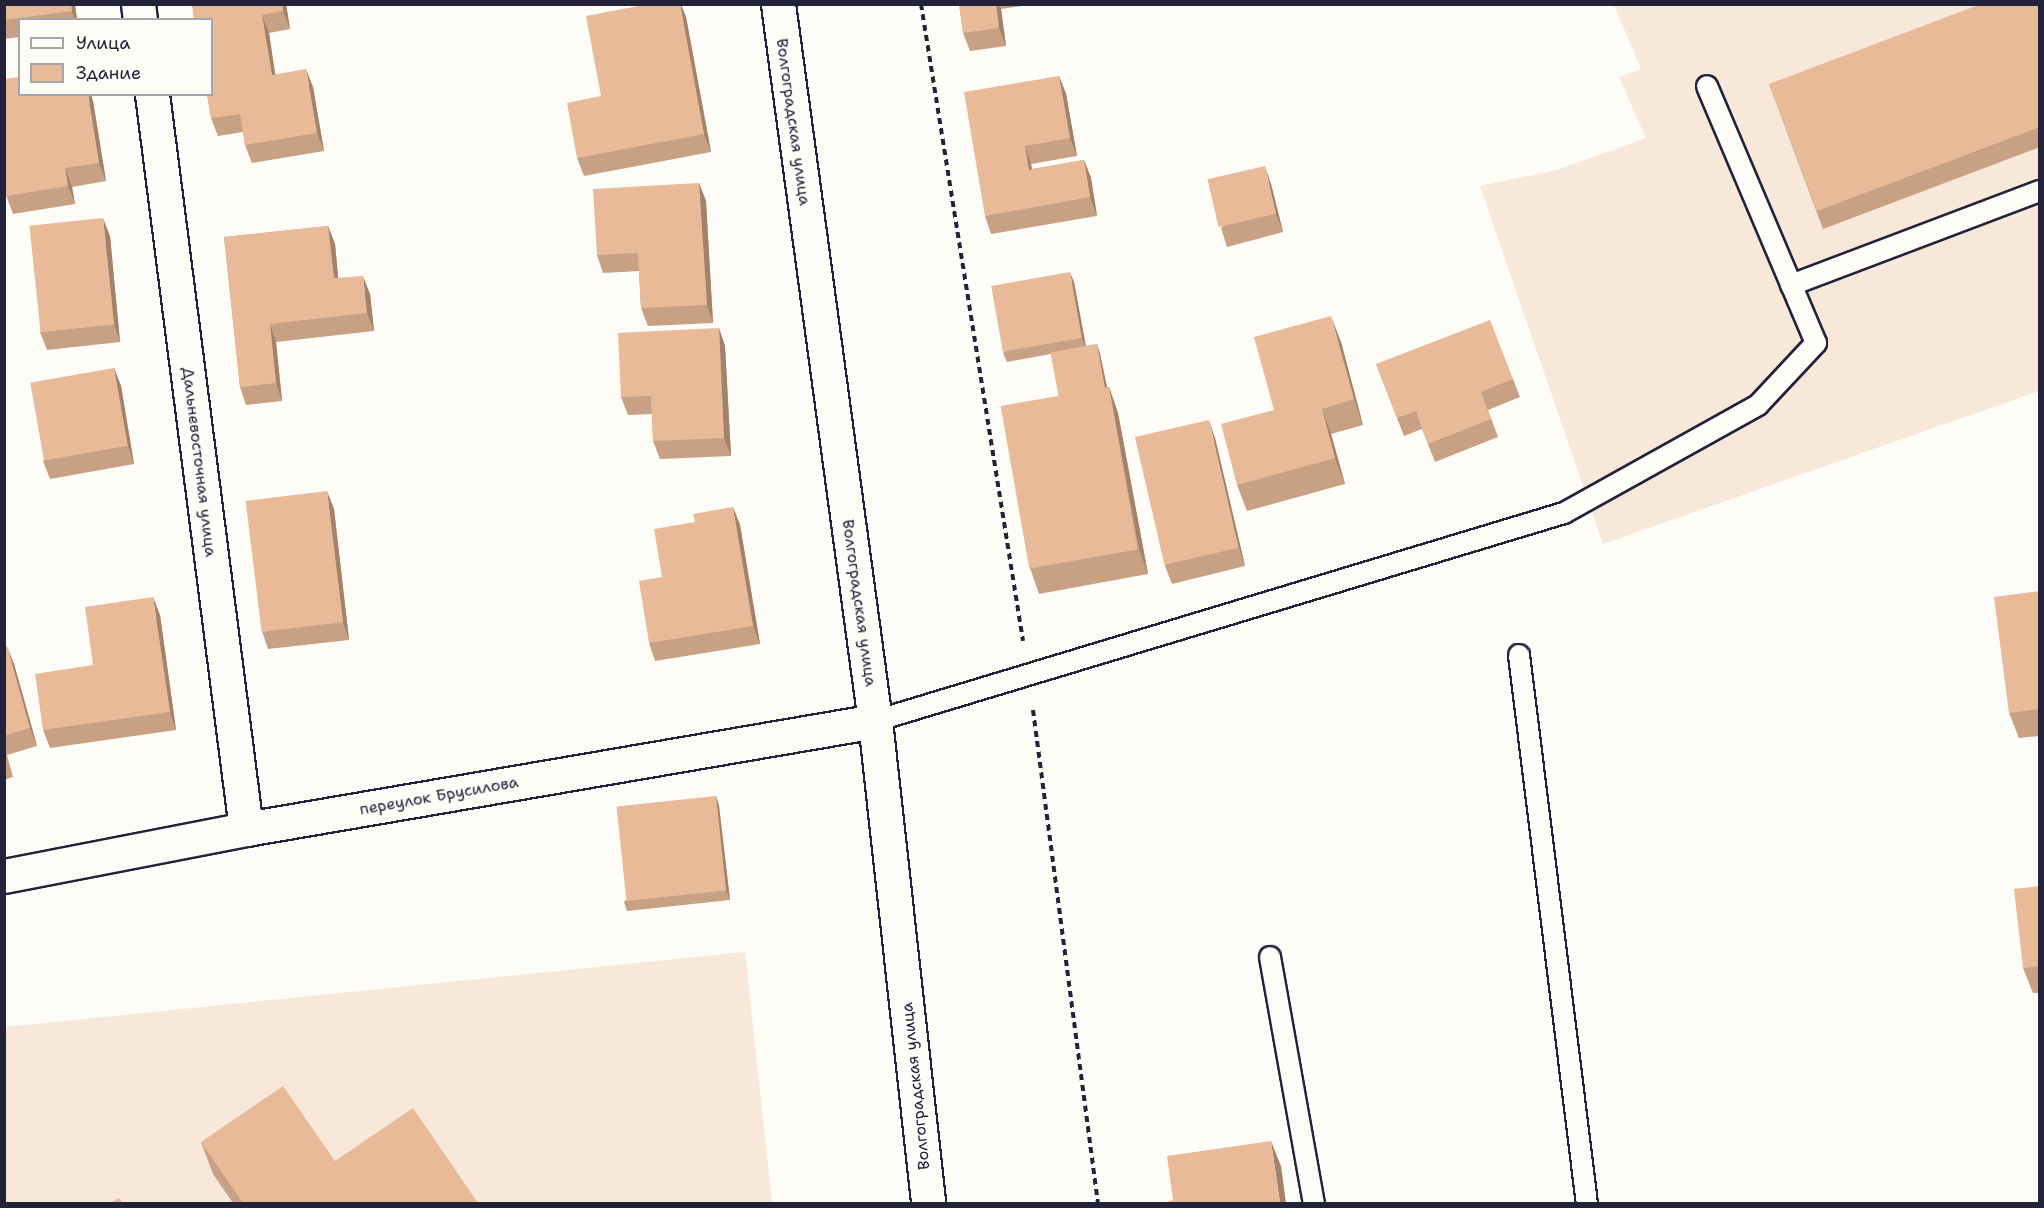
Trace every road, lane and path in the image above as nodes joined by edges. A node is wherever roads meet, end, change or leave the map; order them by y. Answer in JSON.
{"nodes":[{"id":1,"x":778,"y":4,"type":"edge"},
{"id":2,"x":921,"y":4,"type":"edge"},
{"id":3,"x":1707,"y":86,"type":"dead end"},
{"id":4,"x":152,"y":96,"type":"edge"},
{"id":5,"x":2040,"y":191,"type":"edge"},
{"id":6,"x":1791,"y":285,"type":"junction"},
{"id":7,"x":1519,"y":654,"type":"dead end"},
{"id":8,"x":1028,"y":674,"type":"junction"},
{"id":9,"x":875,"y":721,"type":"junction"},
{"id":10,"x":246,"y":829,"type":"junction"},
{"id":11,"x":4,"y":876,"type":"edge"},
{"id":12,"x":1270,"y":957,"type":"dead end"},
{"id":13,"x":928,"y":1203,"type":"edge"},
{"id":14,"x":1098,"y":1203,"type":"edge"},
{"id":15,"x":1314,"y":1203,"type":"edge"},
{"id":16,"x":1587,"y":1203,"type":"edge"}],
"edges":[{"from":1,"to":9,"type":"street","name":"Волгоградская улица"},
{"from":2,"to":8,"type":"path"},
{"from":3,"to":6,"type":"lane"},
{"from":4,"to":10,"type":"street","name":"Дальневосточная улица"},
{"from":5,"to":6,"type":"lane"},
{"from":6,"to":8,"type":"lane"},
{"from":7,"to":16,"type":"lane"},
{"from":8,"to":9,"type":"lane"},
{"from":8,"to":14,"type":"path"},
{"from":9,"to":10,"type":"street","name":"переулок Брусилова"},
{"from":9,"to":13,"type":"street","name":"Волгоградская улица"},
{"from":10,"to":11,"type":"street","name":"переулок Брусилова"},
{"from":12,"to":15,"type":"lane"}]}
